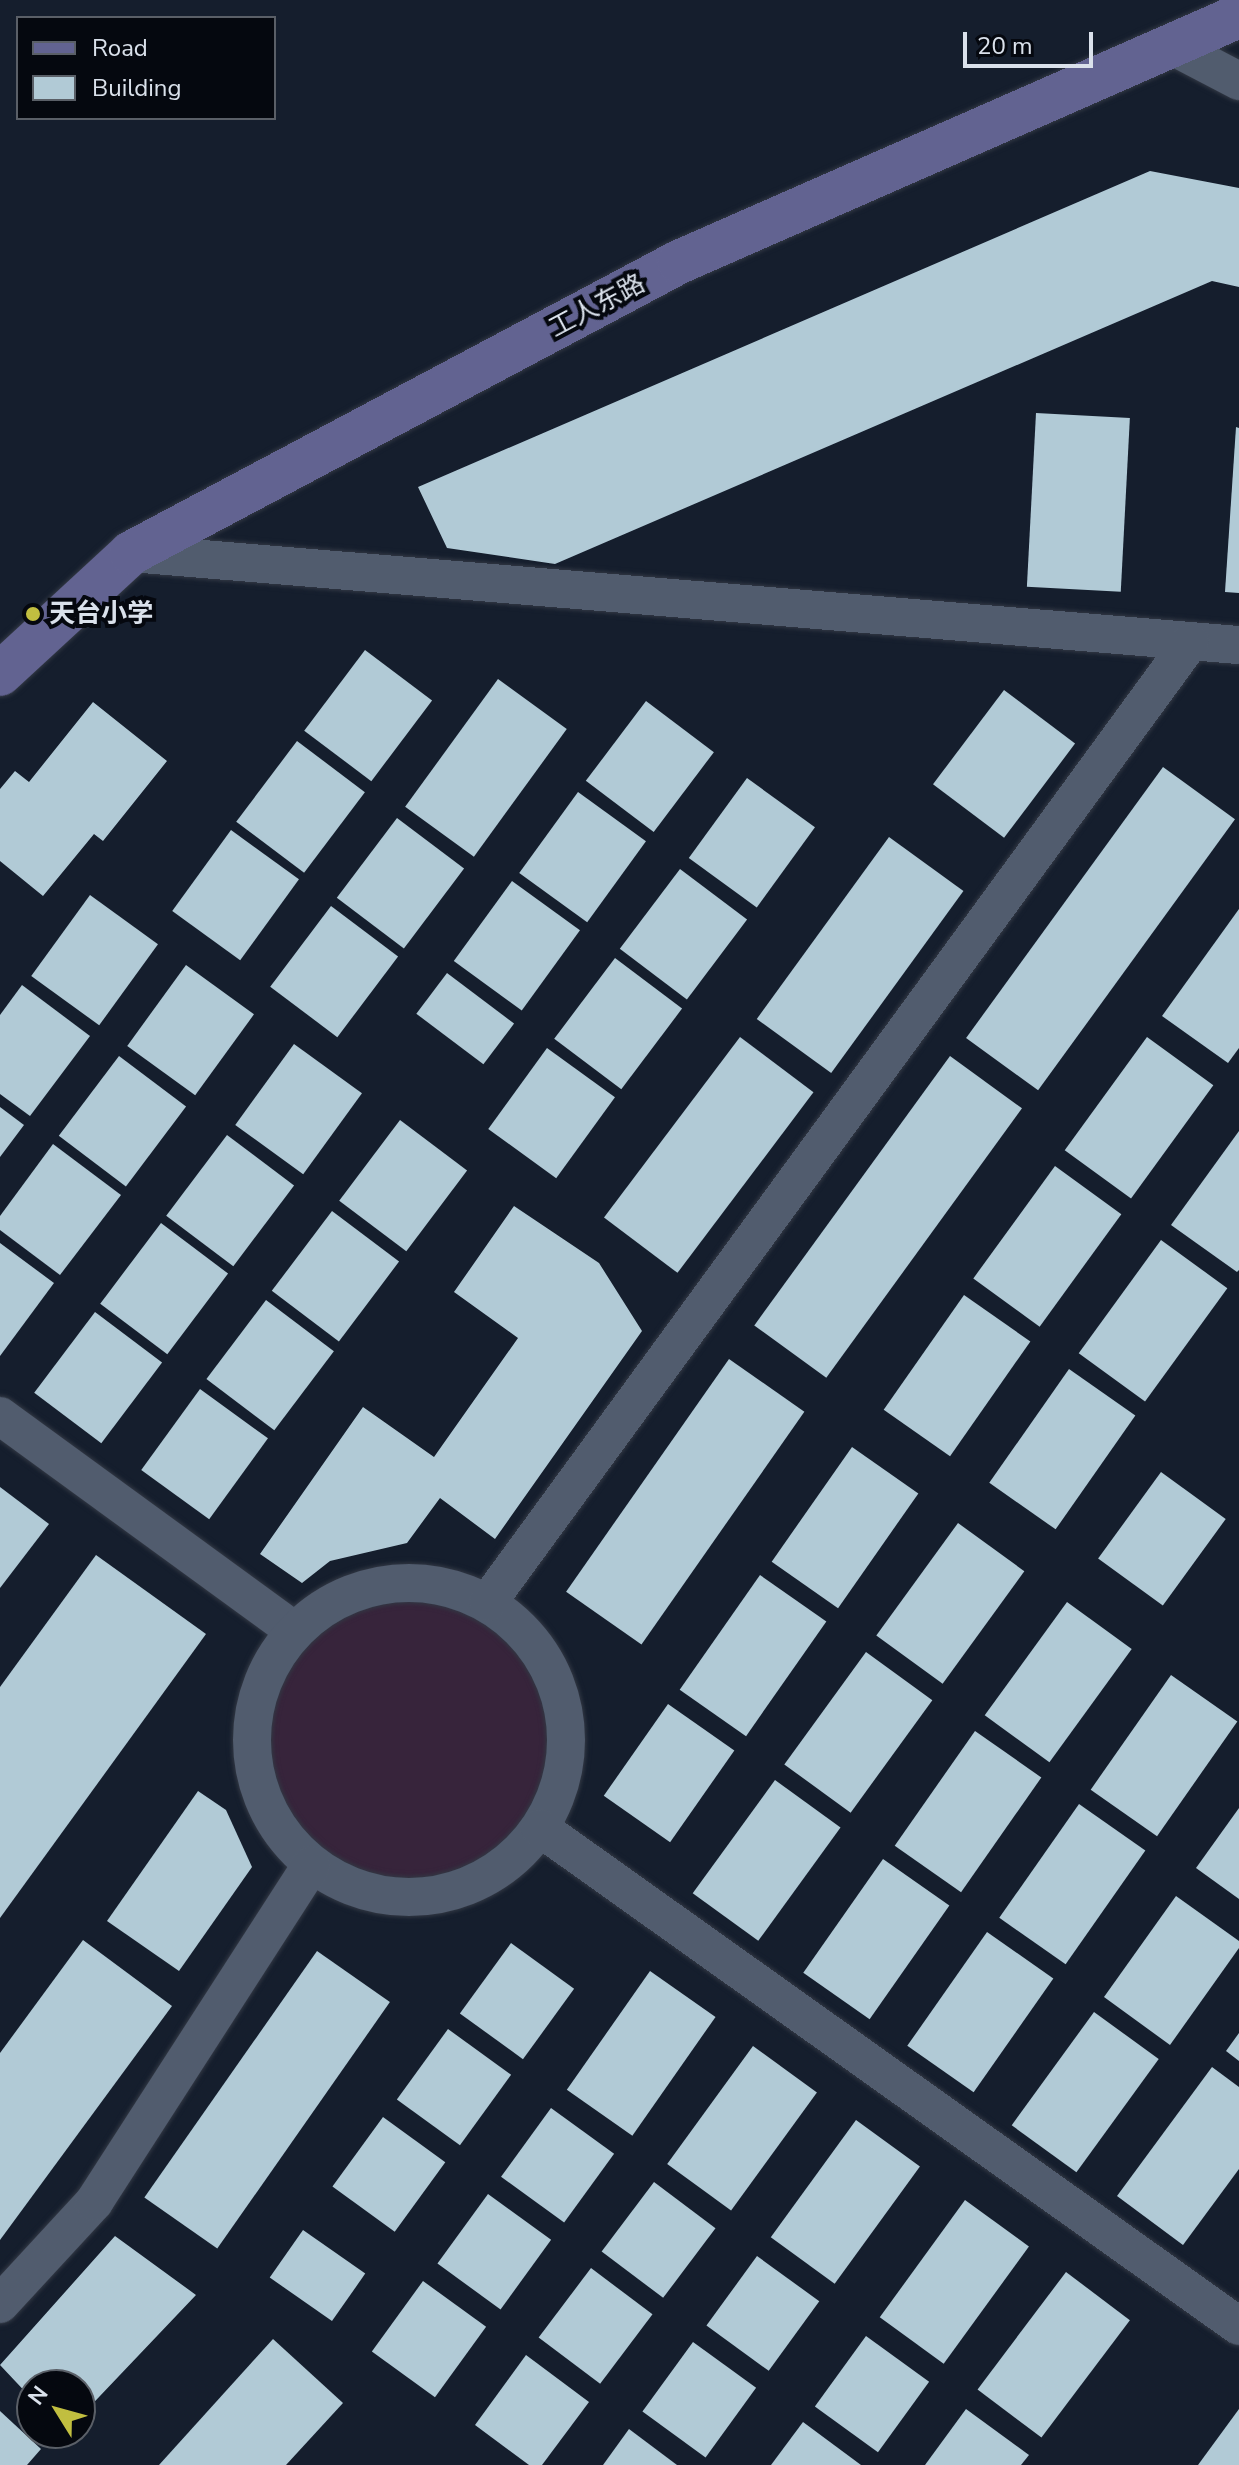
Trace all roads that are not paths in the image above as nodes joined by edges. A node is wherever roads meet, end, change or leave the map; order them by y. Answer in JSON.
{"nodes":[{"id":1,"x":1239,"y":16,"type":"edge"},
{"id":2,"x":1172,"y":46,"type":"junction"},
{"id":3,"x":1239,"y":81,"type":"edge"},
{"id":4,"x":131,"y":553,"type":"junction"},
{"id":5,"x":1190,"y":642,"type":"junction"},
{"id":6,"x":1239,"y":645,"type":"edge"},
{"id":7,"x":0,"y":674,"type":"edge"},
{"id":8,"x":0,"y":1416,"type":"edge"},
{"id":9,"x":488,"y":1602,"type":"junction"},
{"id":10,"x":295,"y":1631,"type":"junction"},
{"id":11,"x":540,"y":1828,"type":"junction"},
{"id":12,"x":311,"y":1865,"type":"junction"},
{"id":13,"x":0,"y":2304,"type":"edge"},
{"id":14,"x":1239,"y":2326,"type":"edge"}],
"edges":[{"from":1,"to":2,"type":"main road","name":"工人东路"},
{"from":2,"to":3,"type":"street"},
{"from":2,"to":4,"type":"main road","name":"工人东路"},
{"from":4,"to":5,"type":"street"},
{"from":4,"to":7,"type":"main road","name":"工人东路"},
{"from":5,"to":6,"type":"street"},
{"from":5,"to":9,"type":"street"},
{"from":8,"to":10,"type":"street"},
{"from":9,"to":10,"type":"street"},
{"from":9,"to":11,"type":"street"},
{"from":10,"to":12,"type":"street"},
{"from":11,"to":12,"type":"street"},
{"from":11,"to":14,"type":"street"},
{"from":12,"to":13,"type":"street"}]}
